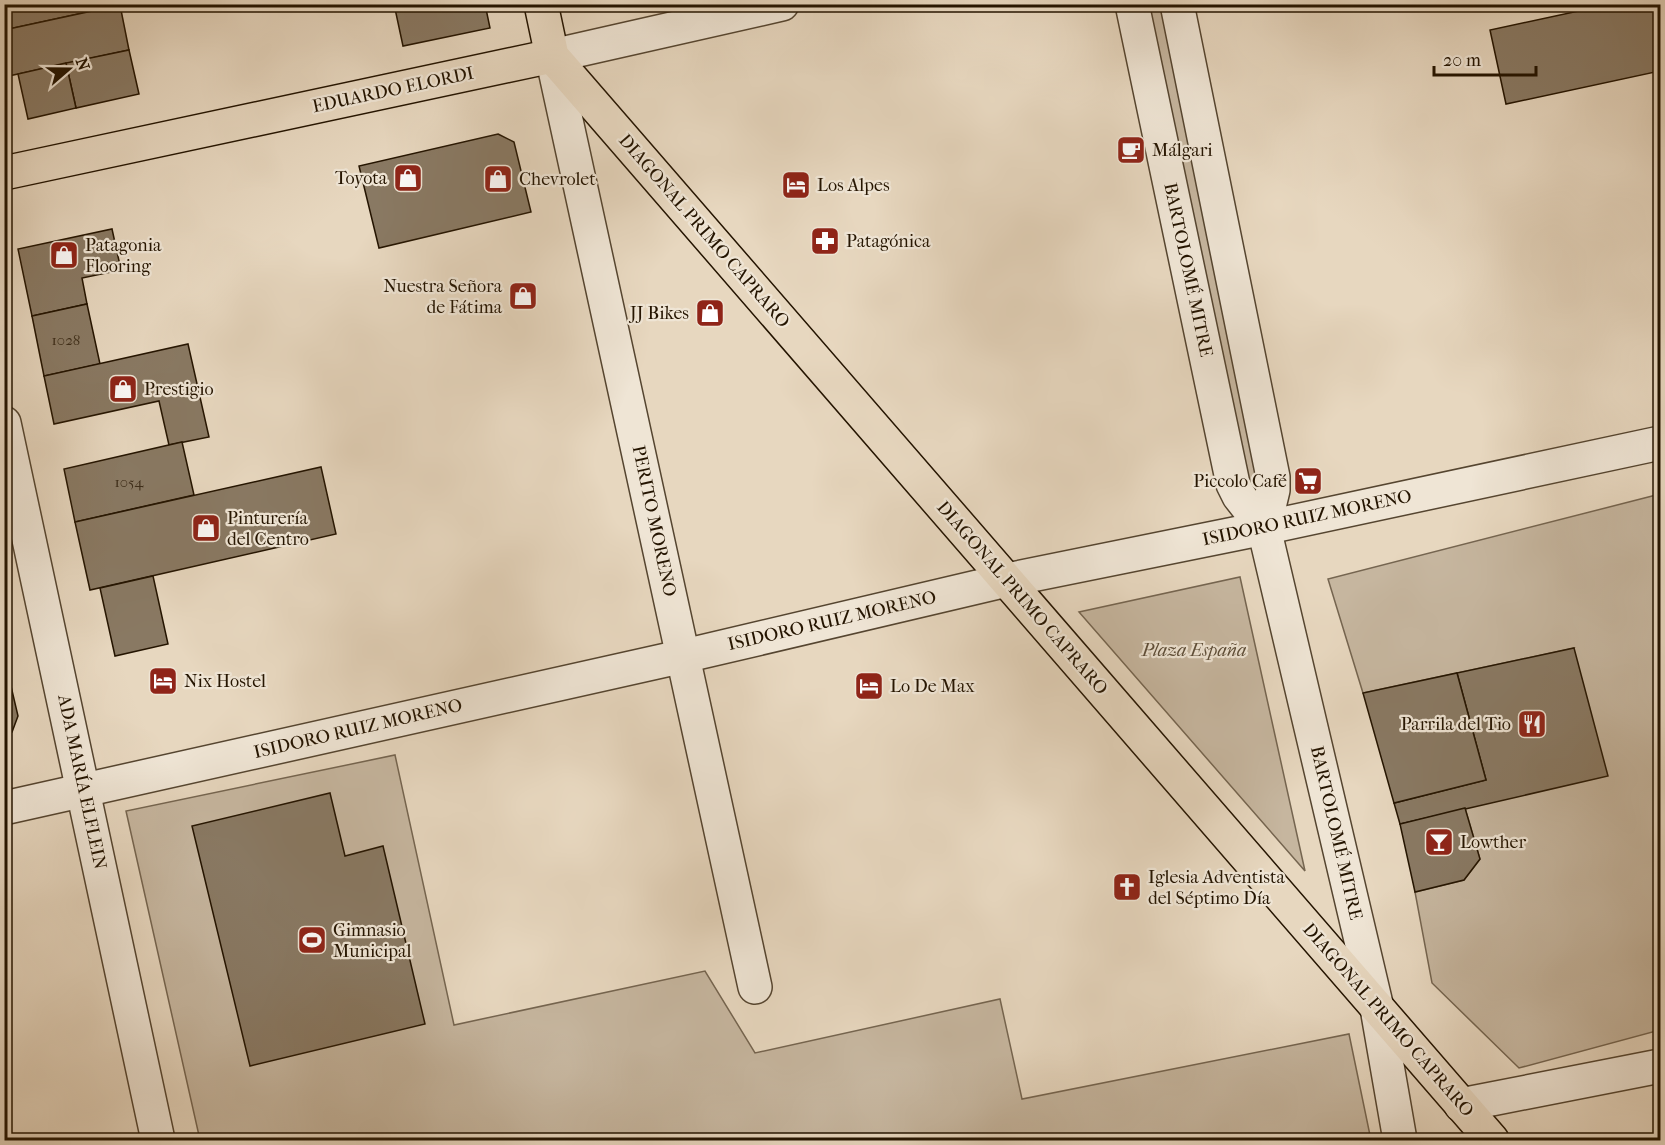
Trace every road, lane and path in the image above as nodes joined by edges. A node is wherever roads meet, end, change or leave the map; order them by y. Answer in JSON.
{"nodes":[{"id":1,"x":541,"y":4,"type":"edge"},
{"id":2,"x":782,"y":4,"type":"edge"},
{"id":3,"x":1132,"y":4,"type":"edge"},
{"id":4,"x":1177,"y":4,"type":"edge"},
{"id":5,"x":552,"y":56,"type":"junction"},
{"id":6,"x":4,"y":173,"type":"edge"},
{"id":7,"x":4,"y":423,"type":"edge"},
{"id":8,"x":1660,"y":443,"type":"edge"},
{"id":9,"x":1264,"y":528,"type":"junction"},
{"id":10,"x":1007,"y":580,"type":"junction"},
{"id":11,"x":684,"y":656,"type":"junction"},
{"id":12,"x":84,"y":791,"type":"junction"},
{"id":13,"x":4,"y":808,"type":"edge"},
{"id":14,"x":755,"y":987,"type":"dead end"},
{"id":15,"x":1377,"y":1008,"type":"junction"},
{"id":16,"x":1660,"y":1066,"type":"edge"},
{"id":17,"x":1461,"y":1105,"type":"junction"},
{"id":18,"x":158,"y":1140,"type":"edge"},
{"id":19,"x":1400,"y":1140,"type":"edge"},
{"id":20,"x":1492,"y":1140,"type":"edge"}],
"edges":[{"from":1,"to":5,"type":"main road"},
{"from":2,"to":5,"type":"street","name":"EDUARDO ELORDI"},
{"from":3,"to":9,"type":"street","name":"BARTOLOMÉ MITRE"},
{"from":4,"to":9,"type":"street","name":"BARTOLOMÉ MITRE"},
{"from":5,"to":6,"type":"main road","name":"EDUARDO ELORDI"},
{"from":5,"to":10,"type":"main road","name":"DIAGONAL PRIMO CAPRARO"},
{"from":5,"to":11,"type":"street","name":"PERITO MORENO"},
{"from":7,"to":12,"type":"street","name":"ADA MARÍA ELFLEIN"},
{"from":8,"to":9,"type":"street","name":"ISIDORO RUIZ MORENO"},
{"from":9,"to":10,"type":"street","name":"ISIDORO RUIZ MORENO"},
{"from":9,"to":15,"type":"street","name":"BARTOLOMÉ MITRE"},
{"from":10,"to":11,"type":"street","name":"ISIDORO RUIZ MORENO"},
{"from":10,"to":15,"type":"main road","name":"DIAGONAL PRIMO CAPRARO"},
{"from":11,"to":12,"type":"street","name":"ISIDORO RUIZ MORENO"},
{"from":11,"to":14,"type":"street","name":"PERITO MORENO"},
{"from":12,"to":13,"type":"street","name":"ISIDORO RUIZ MORENO"},
{"from":12,"to":18,"type":"street","name":"ADA MARÍA ELFLEIN"},
{"from":15,"to":17,"type":"main road","name":"DIAGONAL PRIMO CAPRARO"},
{"from":15,"to":19,"type":"street","name":"BARTOLOMÉ MITRE"},
{"from":16,"to":17,"type":"street"},
{"from":17,"to":20,"type":"main road","name":"DIAGONAL PRIMO CAPRARO"}]}
